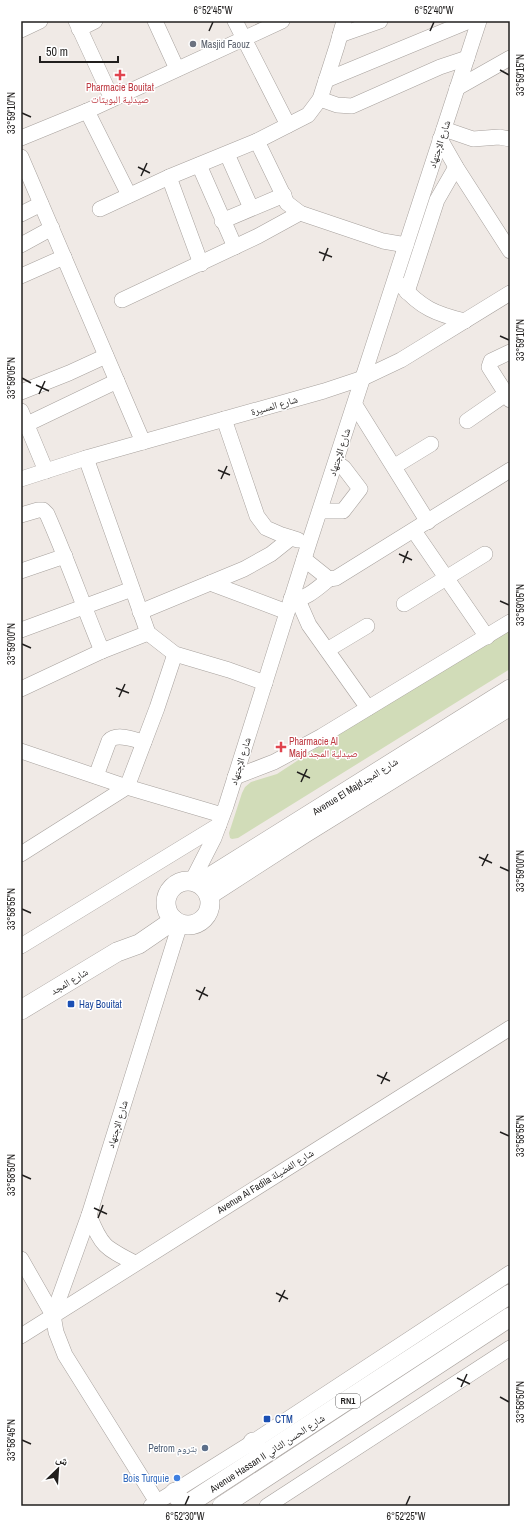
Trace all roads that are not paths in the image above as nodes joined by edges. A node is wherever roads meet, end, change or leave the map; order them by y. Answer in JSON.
{"nodes":[{"id":1,"x":40,"y":21,"type":"edge"},
{"id":2,"x":95,"y":21,"type":"edge"},
{"id":3,"x":235,"y":21,"type":"edge"},
{"id":4,"x":282,"y":21,"type":"edge"},
{"id":5,"x":380,"y":21,"type":"edge"},
{"id":6,"x":469,"y":21,"type":"edge"},
{"id":7,"x":479,"y":21,"type":"edge"},
{"id":8,"x":161,"y":23,"type":"edge"},
{"id":9,"x":78,"y":25,"type":"edge"},
{"id":10,"x":342,"y":28,"type":"edge"},
{"id":11,"x":21,"y":30,"type":"edge"},
{"id":12,"x":244,"y":38,"type":"junction"},
{"id":13,"x":467,"y":58,"type":"junction"},
{"id":14,"x":510,"y":58,"type":"edge"},
{"id":15,"x":177,"y":69,"type":"junction"},
{"id":16,"x":326,"y":80,"type":"junction"},
{"id":17,"x":457,"y":88,"type":"junction"},
{"id":18,"x":112,"y":99,"type":"junction"},
{"id":19,"x":320,"y":99,"type":"junction"},
{"id":20,"x":87,"y":111,"type":"junction"},
{"id":21,"x":288,"y":125,"type":"junction"},
{"id":22,"x":442,"y":134,"type":"junction"},
{"id":23,"x":21,"y":138,"type":"edge"},
{"id":24,"x":510,"y":139,"type":"edge"},
{"id":25,"x":257,"y":141,"type":"junction"},
{"id":26,"x":227,"y":154,"type":"junction"},
{"id":27,"x":21,"y":157,"type":"edge"},
{"id":28,"x":199,"y":165,"type":"junction"},
{"id":29,"x":456,"y":167,"type":"junction"},
{"id":30,"x":170,"y":177,"type":"junction"},
{"id":31,"x":26,"y":181,"type":"edge"},
{"id":32,"x":129,"y":195,"type":"junction"},
{"id":33,"x":284,"y":195,"type":"junction"},
{"id":34,"x":41,"y":204,"type":"junction"},
{"id":35,"x":251,"y":208,"type":"junction"},
{"id":36,"x":100,"y":209,"type":"dead end"},
{"id":37,"x":300,"y":213,"type":"junction"},
{"id":38,"x":21,"y":214,"type":"edge"},
{"id":39,"x":222,"y":220,"type":"junction"},
{"id":40,"x":52,"y":228,"type":"junction"},
{"id":41,"x":21,"y":245,"type":"edge"},
{"id":42,"x":406,"y":246,"type":"junction"},
{"id":43,"x":235,"y":247,"type":"junction"},
{"id":44,"x":510,"y":251,"type":"edge"},
{"id":45,"x":64,"y":257,"type":"junction"},
{"id":46,"x":201,"y":264,"type":"junction"},
{"id":47,"x":21,"y":276,"type":"edge"},
{"id":48,"x":396,"y":279,"type":"junction"},
{"id":49,"x":407,"y":292,"type":"junction"},
{"id":50,"x":510,"y":293,"type":"edge"},
{"id":51,"x":122,"y":300,"type":"dead end"},
{"id":52,"x":465,"y":321,"type":"junction"},
{"id":53,"x":510,"y":352,"type":"edge"},
{"id":54,"x":106,"y":356,"type":"junction"},
{"id":55,"x":364,"y":378,"type":"junction"},
{"id":56,"x":117,"y":381,"type":"junction"},
{"id":57,"x":21,"y":392,"type":"edge"},
{"id":58,"x":508,"y":397,"type":"edge"},
{"id":59,"x":355,"y":405,"type":"junction"},
{"id":60,"x":224,"y":419,"type":"junction"},
{"id":61,"x":23,"y":420,"type":"edge"},
{"id":62,"x":467,"y":421,"type":"dead end"},
{"id":63,"x":143,"y":442,"type":"junction"},
{"id":64,"x":431,"y":444,"type":"dead end"},
{"id":65,"x":86,"y":458,"type":"junction"},
{"id":66,"x":336,"y":462,"type":"junction"},
{"id":67,"x":395,"y":466,"type":"junction"},
{"id":68,"x":510,"y":470,"type":"edge"},
{"id":69,"x":46,"y":471,"type":"junction"},
{"id":70,"x":21,"y":479,"type":"edge"},
{"id":71,"x":320,"y":511,"type":"junction"},
{"id":72,"x":21,"y":516,"type":"edge"},
{"id":73,"x":428,"y":522,"type":"junction"},
{"id":74,"x":414,"y":531,"type":"junction"},
{"id":75,"x":292,"y":538,"type":"junction"},
{"id":76,"x":309,"y":543,"type":"junction"},
{"id":77,"x":485,"y":554,"type":"dead end"},
{"id":78,"x":65,"y":556,"type":"junction"},
{"id":79,"x":304,"y":559,"type":"junction"},
{"id":80,"x":21,"y":571,"type":"edge"},
{"id":81,"x":447,"y":578,"type":"junction"},
{"id":82,"x":329,"y":579,"type":"junction"},
{"id":83,"x":210,"y":583,"type":"junction"},
{"id":84,"x":132,"y":589,"type":"junction"},
{"id":85,"x":292,"y":604,"type":"junction"},
{"id":86,"x":404,"y":604,"type":"dead end"},
{"id":87,"x":84,"y":606,"type":"junction"},
{"id":88,"x":140,"y":612,"type":"junction"},
{"id":89,"x":510,"y":622,"type":"edge"},
{"id":90,"x":366,"y":626,"type":"dead end"},
{"id":91,"x":21,"y":630,"type":"edge"},
{"id":92,"x":148,"y":633,"type":"junction"},
{"id":93,"x":487,"y":637,"type":"junction"},
{"id":94,"x":327,"y":650,"type":"junction"},
{"id":95,"x":102,"y":651,"type":"junction"},
{"id":96,"x":174,"y":654,"type":"junction"},
{"id":97,"x":265,"y":683,"type":"junction"},
{"id":98,"x":21,"y":688,"type":"edge"},
{"id":99,"x":510,"y":689,"type":"edge"},
{"id":100,"x":510,"y":706,"type":"edge"},
{"id":101,"x":368,"y":708,"type":"junction"},
{"id":102,"x":144,"y":742,"type":"junction"},
{"id":103,"x":21,"y":751,"type":"edge"},
{"id":104,"x":96,"y":776,"type":"junction"},
{"id":105,"x":235,"y":777,"type":"junction"},
{"id":106,"x":127,"y":787,"type":"junction"},
{"id":107,"x":221,"y":820,"type":"junction"},
{"id":108,"x":21,"y":854,"type":"edge"},
{"id":109,"x":200,"y":886,"type":"junction"},
{"id":110,"x":173,"y":918,"type":"junction"},
{"id":111,"x":21,"y":946,"type":"edge"},
{"id":112,"x":21,"y":1010,"type":"edge"},
{"id":113,"x":510,"y":1028,"type":"edge"},
{"id":114,"x":89,"y":1215,"type":"junction"},
{"id":115,"x":21,"y":1259,"type":"edge"},
{"id":116,"x":135,"y":1263,"type":"junction"},
{"id":117,"x":510,"y":1273,"type":"edge"},
{"id":118,"x":510,"y":1294,"type":"edge"},
{"id":119,"x":510,"y":1317,"type":"edge"},
{"id":120,"x":53,"y":1319,"type":"junction"},
{"id":121,"x":21,"y":1336,"type":"edge"},
{"id":122,"x":510,"y":1348,"type":"edge"},
{"id":123,"x":258,"y":1448,"type":"junction"},
{"id":124,"x":182,"y":1501,"type":"edge"},
{"id":125,"x":154,"y":1504,"type":"edge"},
{"id":126,"x":222,"y":1506,"type":"edge"},
{"id":127,"x":267,"y":1506,"type":"edge"}],
"edges":[{"from":1,"to":11,"type":"street"},
{"from":2,"to":9,"type":"street"},
{"from":3,"to":12,"type":"street"},
{"from":4,"to":12,"type":"street"},
{"from":5,"to":10,"type":"street"},
{"from":6,"to":16,"type":"street"},
{"from":7,"to":13,"type":"street","name":"شارع الإجتهاد"},
{"from":8,"to":15,"type":"street"},
{"from":9,"to":18,"type":"street"},
{"from":10,"to":16,"type":"street"},
{"from":12,"to":15,"type":"street"},
{"from":12,"to":21,"type":"street"},
{"from":13,"to":17,"type":"street","name":"شارع الإجتهاد"},
{"from":13,"to":19,"type":"street"},
{"from":14,"to":17,"type":"street"},
{"from":15,"to":18,"type":"street"},
{"from":16,"to":19,"type":"street"},
{"from":17,"to":22,"type":"street","name":"شارع الإجتهاد"},
{"from":18,"to":20,"type":"street"},
{"from":19,"to":21,"type":"street"},
{"from":20,"to":23,"type":"street"},
{"from":20,"to":32,"type":"street"},
{"from":21,"to":25,"type":"street"},
{"from":22,"to":24,"type":"street"},
{"from":22,"to":29,"type":"street"},
{"from":22,"to":42,"type":"street","name":"شارع الإجتهاد"},
{"from":25,"to":26,"type":"street"},
{"from":25,"to":33,"type":"street"},
{"from":26,"to":28,"type":"street"},
{"from":26,"to":35,"type":"street"},
{"from":27,"to":31,"type":"street"},
{"from":28,"to":30,"type":"street"},
{"from":28,"to":39,"type":"street"},
{"from":29,"to":44,"type":"street"},
{"from":29,"to":49,"type":"street"},
{"from":30,"to":32,"type":"street"},
{"from":30,"to":46,"type":"street"},
{"from":31,"to":34,"type":"street"},
{"from":32,"to":36,"type":"street"},
{"from":33,"to":35,"type":"street"},
{"from":33,"to":37,"type":"street"},
{"from":34,"to":38,"type":"street"},
{"from":34,"to":40,"type":"street"},
{"from":35,"to":39,"type":"street"},
{"from":37,"to":42,"type":"street"},
{"from":37,"to":43,"type":"street"},
{"from":39,"to":43,"type":"street"},
{"from":40,"to":41,"type":"street"},
{"from":40,"to":45,"type":"street"},
{"from":42,"to":48,"type":"street","name":"شارع الإجتهاد"},
{"from":43,"to":46,"type":"street"},
{"from":45,"to":47,"type":"street"},
{"from":45,"to":54,"type":"street"},
{"from":46,"to":51,"type":"street"},
{"from":48,"to":49,"type":"street"},
{"from":48,"to":55,"type":"street","name":"شارع الإجتهاد"},
{"from":49,"to":52,"type":"street"},
{"from":50,"to":52,"type":"street","name":"شارع المسيرة"},
{"from":52,"to":55,"type":"street","name":"شارع المسيرة"},
{"from":53,"to":58,"type":"street"},
{"from":54,"to":56,"type":"street"},
{"from":54,"to":57,"type":"street"},
{"from":55,"to":59,"type":"street","name":"شارع الإجتهاد"},
{"from":55,"to":60,"type":"street","name":"شارع المسيرة"},
{"from":56,"to":61,"type":"street"},
{"from":56,"to":63,"type":"street"},
{"from":58,"to":62,"type":"street"},
{"from":59,"to":66,"type":"street","name":"شارع الإجتهاد"},
{"from":59,"to":67,"type":"street"},
{"from":60,"to":63,"type":"street","name":"شارع المسيرة"},
{"from":60,"to":75,"type":"street"},
{"from":61,"to":69,"type":"street"},
{"from":63,"to":65,"type":"street","name":"شارع المسيرة"},
{"from":64,"to":67,"type":"street"},
{"from":65,"to":69,"type":"street","name":"شارع المسيرة"},
{"from":65,"to":84,"type":"street"},
{"from":66,"to":71,"type":"street","name":"شارع الإجتهاد"},
{"from":66,"to":71,"type":"street"},
{"from":67,"to":73,"type":"street"},
{"from":68,"to":73,"type":"street"},
{"from":69,"to":70,"type":"street","name":"شارع المسيرة"},
{"from":71,"to":76,"type":"street","name":"شارع الإجتهاد"},
{"from":72,"to":78,"type":"street"},
{"from":73,"to":74,"type":"street"},
{"from":74,"to":81,"type":"street"},
{"from":74,"to":82,"type":"street"},
{"from":75,"to":76,"type":"street"},
{"from":75,"to":83,"type":"street"},
{"from":76,"to":79,"type":"street","name":"شارع الإجتهاد"},
{"from":77,"to":81,"type":"street"},
{"from":78,"to":80,"type":"street"},
{"from":78,"to":87,"type":"street"},
{"from":79,"to":82,"type":"street"},
{"from":79,"to":85,"type":"street","name":"شارع الإجتهاد"},
{"from":81,"to":86,"type":"street"},
{"from":81,"to":93,"type":"street"},
{"from":82,"to":85,"type":"street"},
{"from":83,"to":85,"type":"street"},
{"from":83,"to":88,"type":"street"},
{"from":84,"to":87,"type":"street"},
{"from":84,"to":88,"type":"street"},
{"from":85,"to":94,"type":"street"},
{"from":85,"to":97,"type":"street","name":"شارع الإجتهاد"},
{"from":87,"to":91,"type":"street"},
{"from":87,"to":95,"type":"street"},
{"from":88,"to":92,"type":"street"},
{"from":89,"to":93,"type":"street"},
{"from":90,"to":94,"type":"street"},
{"from":92,"to":95,"type":"street"},
{"from":92,"to":96,"type":"street"},
{"from":93,"to":101,"type":"street"},
{"from":94,"to":101,"type":"street"},
{"from":95,"to":98,"type":"street"},
{"from":96,"to":97,"type":"street"},
{"from":96,"to":102,"type":"street"},
{"from":97,"to":105,"type":"street","name":"شارع الإجتهاد"},
{"from":99,"to":109,"type":"main road","name":"Avenue El Majdشارع المجد"},
{"from":100,"to":109,"type":"main road","name":"Avenue El Majdشارع المجد"},
{"from":101,"to":105,"type":"street"},
{"from":102,"to":104,"type":"street"},
{"from":102,"to":106,"type":"street"},
{"from":103,"to":104,"type":"street"},
{"from":104,"to":106,"type":"street"},
{"from":105,"to":107,"type":"street","name":"شارع الإجتهاد"},
{"from":106,"to":107,"type":"street"},
{"from":106,"to":108,"type":"street"},
{"from":107,"to":109,"type":"street","name":"شارع الإجتهاد"},
{"from":107,"to":111,"type":"street"},
{"from":109,"to":110,"type":"main road"},
{"from":109,"to":110,"type":"main road","name":"شارع المجد"},
{"from":110,"to":112,"type":"main road","name":"شارع المجد"},
{"from":110,"to":114,"type":"street","name":"شارع الإجتهاد"},
{"from":113,"to":116,"type":"street","name":"Avenue Al Fadila شارع الفضيلة"},
{"from":114,"to":116,"type":"street"},
{"from":114,"to":120,"type":"street","name":"شارع الإجتهاد"},
{"from":115,"to":120,"type":"street"},
{"from":116,"to":120,"type":"street","name":"Avenue Al Fadila شارع الفضيلة"},
{"from":117,"to":123,"type":"street"},
{"from":118,"to":123,"type":"main road","name":"Avenue Hassan II شارع الحسن الثاني","number":"RN1"},
{"from":119,"to":126,"type":"main road","name":"Avenue Hassan II شارع الحسن الثاني","number":"RN1"},
{"from":120,"to":121,"type":"street","name":"Avenue Al Fadila شارع الفضيلة"},
{"from":120,"to":125,"type":"street"},
{"from":122,"to":127,"type":"street"},
{"from":123,"to":124,"type":"main road","name":"Avenue Hassan II شارع الحسن الثاني","number":"RN1"},
{"from":124,"to":125,"type":"street"}]}
